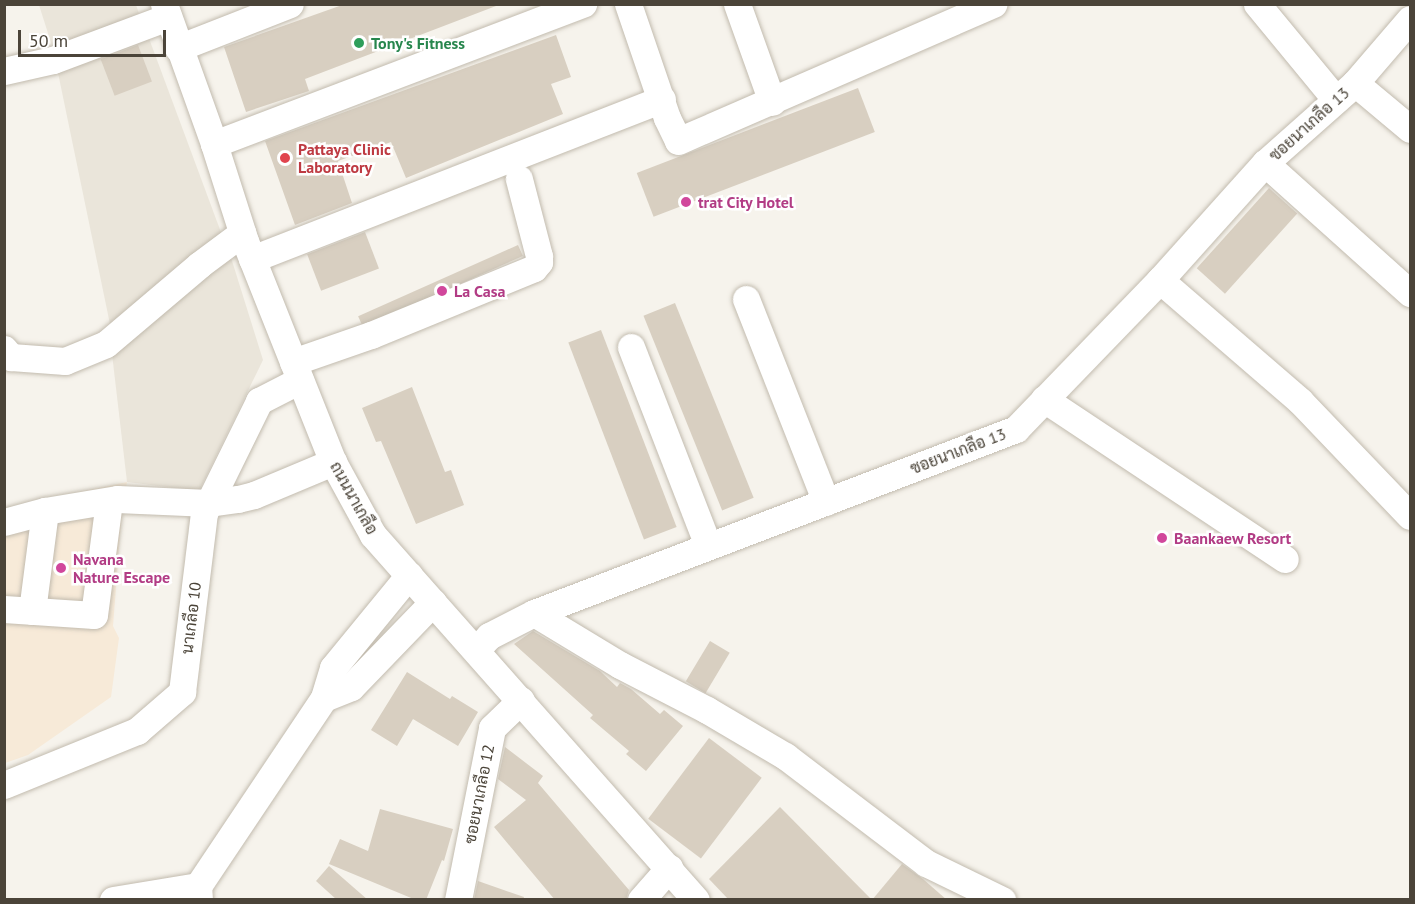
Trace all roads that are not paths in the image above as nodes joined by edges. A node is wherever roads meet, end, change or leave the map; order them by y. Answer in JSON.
{"nodes":[{"id":1,"x":290,"y":4,"type":"edge"},
{"id":2,"x":583,"y":4,"type":"edge"},
{"id":3,"x":628,"y":4,"type":"edge"},
{"id":4,"x":737,"y":4,"type":"edge"},
{"id":5,"x":993,"y":4,"type":"edge"},
{"id":6,"x":1257,"y":4,"type":"edge"},
{"id":7,"x":166,"y":11,"type":"edge"},
{"id":8,"x":1407,"y":28,"type":"edge"},
{"id":9,"x":178,"y":48,"type":"junction"},
{"id":10,"x":4,"y":71,"type":"edge"},
{"id":11,"x":1345,"y":92,"type":"junction"},
{"id":12,"x":662,"y":99,"type":"junction"},
{"id":13,"x":772,"y":102,"type":"junction"},
{"id":14,"x":1410,"y":129,"type":"edge"},
{"id":15,"x":214,"y":144,"type":"junction"},
{"id":16,"x":1265,"y":163,"type":"junction"},
{"id":17,"x":519,"y":180,"type":"dead end"},
{"id":18,"x":242,"y":233,"type":"junction"},
{"id":19,"x":252,"y":259,"type":"junction"},
{"id":20,"x":1160,"y":280,"type":"junction"},
{"id":21,"x":1410,"y":293,"type":"edge"},
{"id":22,"x":746,"y":299,"type":"dead end"},
{"id":23,"x":632,"y":347,"type":"dead end"},
{"id":24,"x":4,"y":350,"type":"edge"},
{"id":25,"x":296,"y":371,"type":"junction"},
{"id":26,"x":1044,"y":399,"type":"junction"},
{"id":27,"x":333,"y":462,"type":"junction"},
{"id":28,"x":109,"y":501,"type":"junction"},
{"id":29,"x":826,"y":502,"type":"junction"},
{"id":30,"x":209,"y":503,"type":"junction"},
{"id":31,"x":45,"y":511,"type":"junction"},
{"id":32,"x":1410,"y":516,"type":"edge"},
{"id":33,"x":4,"y":522,"type":"edge"},
{"id":34,"x":708,"y":546,"type":"junction"},
{"id":35,"x":1285,"y":559,"type":"dead end"},
{"id":36,"x":409,"y":575,"type":"junction"},
{"id":37,"x":433,"y":602,"type":"junction"},
{"id":38,"x":4,"y":609,"type":"edge"},
{"id":39,"x":32,"y":611,"type":"junction"},
{"id":40,"x":534,"y":613,"type":"junction"},
{"id":41,"x":476,"y":650,"type":"junction"},
{"id":42,"x":324,"y":698,"type":"junction"},
{"id":43,"x":521,"y":700,"type":"junction"},
{"id":44,"x":4,"y":786,"type":"edge"},
{"id":45,"x":669,"y":868,"type":"junction"},
{"id":46,"x":198,"y":893,"type":"edge"},
{"id":47,"x":113,"y":900,"type":"edge"},
{"id":48,"x":458,"y":900,"type":"edge"},
{"id":49,"x":641,"y":900,"type":"edge"},
{"id":50,"x":696,"y":900,"type":"edge"},
{"id":51,"x":1002,"y":900,"type":"edge"}],
"edges":[{"from":1,"to":9,"type":"street"},
{"from":2,"to":15,"type":"street"},
{"from":3,"to":12,"type":"street"},
{"from":4,"to":13,"type":"street"},
{"from":5,"to":13,"type":"street"},
{"from":6,"to":11,"type":"street"},
{"from":7,"to":9,"type":"street","name":"ถนนนาเกลือ"},
{"from":7,"to":10,"type":"street"},
{"from":8,"to":11,"type":"street","name":"ซอยนาเกลือ 13"},
{"from":9,"to":15,"type":"street","name":"ถนนนาเกลือ"},
{"from":11,"to":14,"type":"street"},
{"from":11,"to":16,"type":"street","name":"ซอยนาเกลือ 13"},
{"from":12,"to":13,"type":"street"},
{"from":12,"to":19,"type":"street"},
{"from":15,"to":18,"type":"street","name":"ถนนนาเกลือ"},
{"from":16,"to":20,"type":"street","name":"ซอยนาเกลือ 13"},
{"from":16,"to":21,"type":"street"},
{"from":17,"to":25,"type":"street","name":"นาเกลือ 10"},
{"from":18,"to":19,"type":"street","name":"ถนนนาเกลือ"},
{"from":18,"to":24,"type":"street"},
{"from":19,"to":25,"type":"street","name":"ถนนนาเกลือ"},
{"from":20,"to":26,"type":"street","name":"ซอยนาเกลือ 13"},
{"from":20,"to":32,"type":"street"},
{"from":22,"to":29,"type":"street"},
{"from":23,"to":34,"type":"street"},
{"from":25,"to":27,"type":"street","name":"ถนนนาเกลือ"},
{"from":25,"to":30,"type":"street","name":"นาเกลือ 10"},
{"from":26,"to":29,"type":"street","name":"ซอยนาเกลือ 13"},
{"from":26,"to":35,"type":"street"},
{"from":27,"to":30,"type":"street"},
{"from":27,"to":36,"type":"street","name":"ถนนนาเกลือ"},
{"from":28,"to":30,"type":"street"},
{"from":28,"to":31,"type":"street"},
{"from":28,"to":39,"type":"street"},
{"from":29,"to":34,"type":"street","name":"ซอยนาเกลือ 13"},
{"from":30,"to":44,"type":"street","name":"นาเกลือ 10"},
{"from":31,"to":33,"type":"street"},
{"from":31,"to":39,"type":"street"},
{"from":34,"to":40,"type":"street","name":"ซอยนาเกลือ 13"},
{"from":36,"to":37,"type":"street","name":"ถนนนาเกลือ"},
{"from":36,"to":42,"type":"street"},
{"from":37,"to":41,"type":"street","name":"ถนนนาเกลือ"},
{"from":37,"to":42,"type":"street"},
{"from":38,"to":39,"type":"street"},
{"from":40,"to":41,"type":"street","name":"ซอยนาเกลือ 13"},
{"from":40,"to":51,"type":"street"},
{"from":41,"to":43,"type":"street","name":"ถนนนาเกลือ"},
{"from":42,"to":46,"type":"street"},
{"from":43,"to":45,"type":"street","name":"ถนนนาเกลือ"},
{"from":43,"to":48,"type":"street","name":"ซอยนาเกลือ 12"},
{"from":45,"to":49,"type":"street"},
{"from":45,"to":50,"type":"street","name":"ถนนนาเกลือ"},
{"from":46,"to":47,"type":"street"}]}
